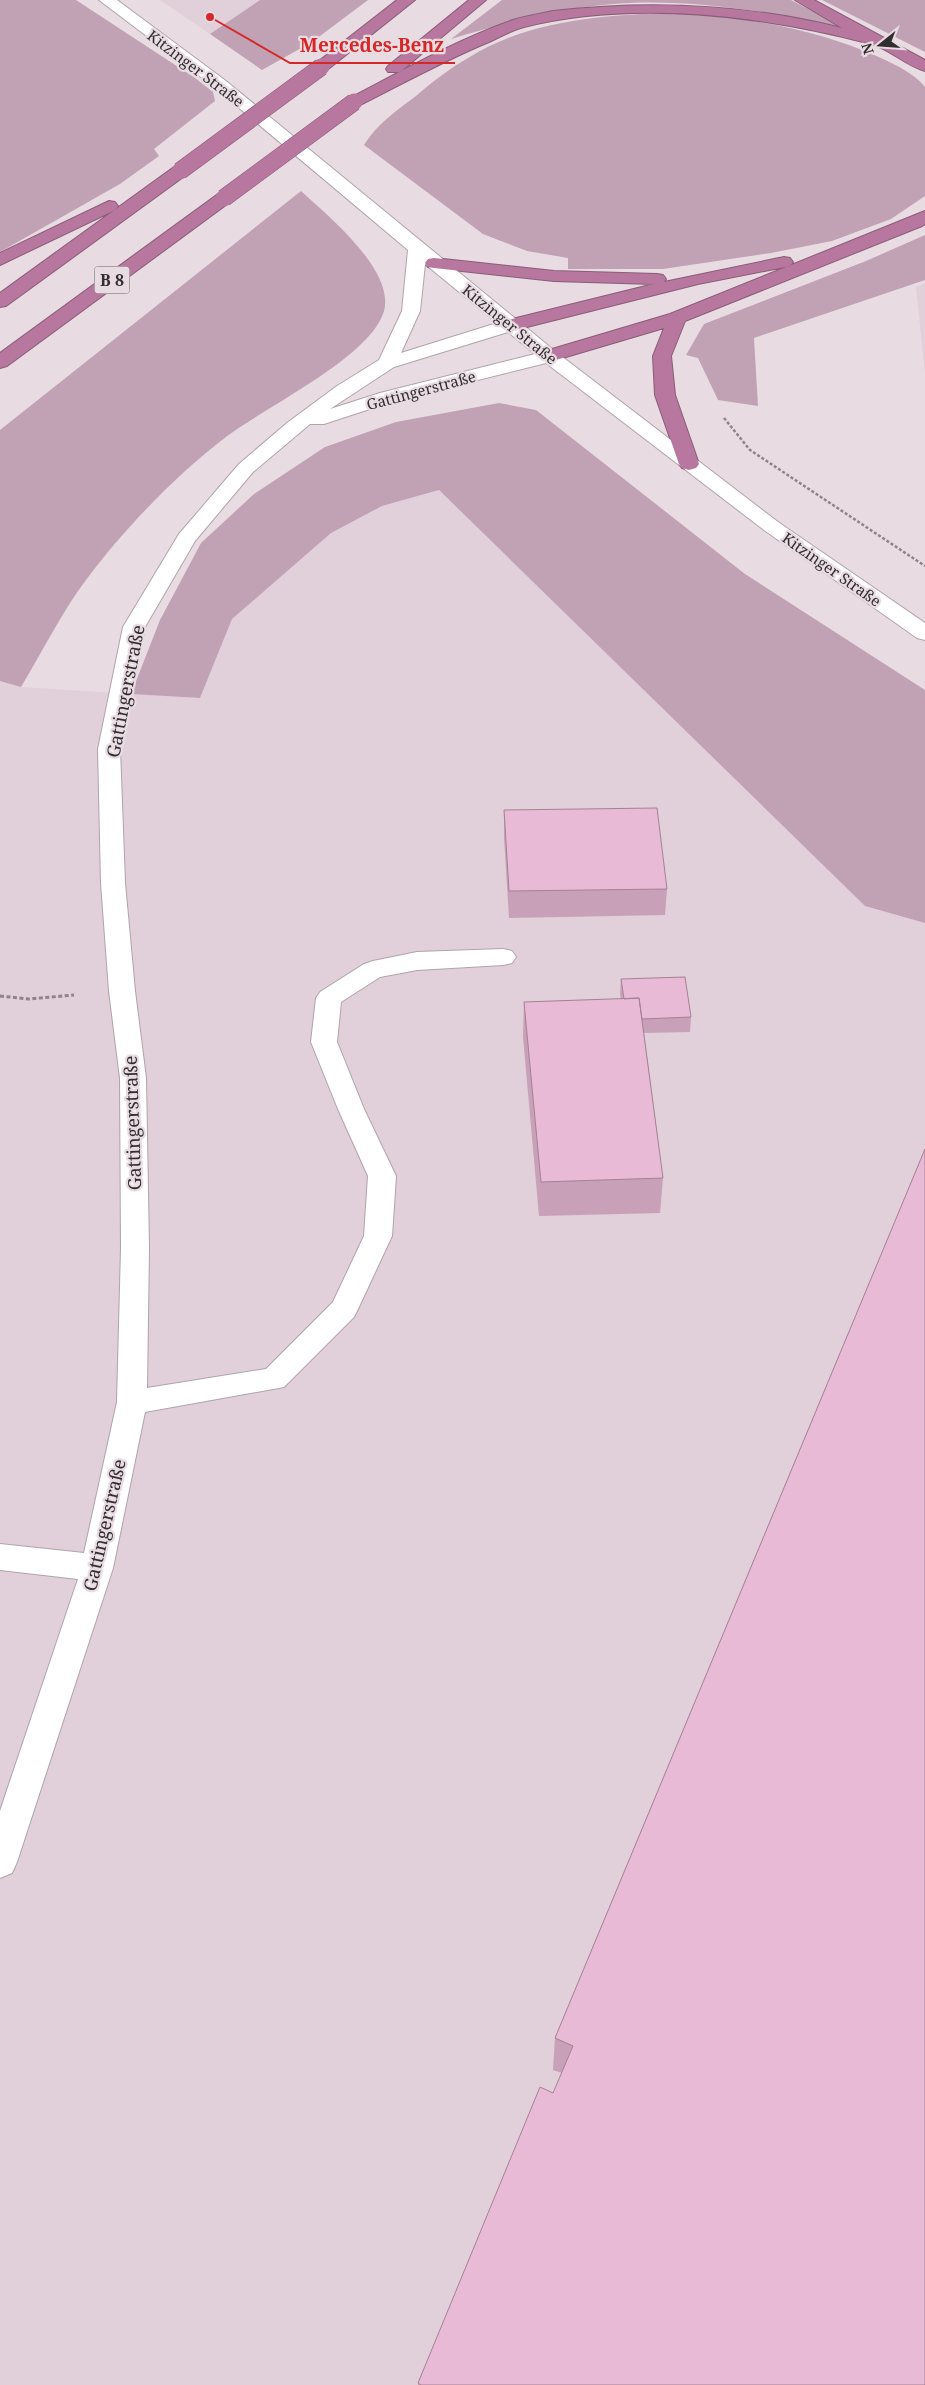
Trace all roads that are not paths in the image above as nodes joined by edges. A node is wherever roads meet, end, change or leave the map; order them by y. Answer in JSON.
{"nodes":[{"id":1,"x":107,"y":0,"type":"edge"},
{"id":2,"x":407,"y":0,"type":"edge"},
{"id":3,"x":478,"y":0,"type":"edge"},
{"id":4,"x":803,"y":0,"type":"edge"},
{"id":5,"x":886,"y":43,"type":"junction"},
{"id":6,"x":925,"y":66,"type":"edge"},
{"id":7,"x":354,"y":102,"type":"junction"},
{"id":8,"x":180,"y":171,"type":"junction"},
{"id":9,"x":925,"y":216,"type":"edge"},
{"id":10,"x":851,"y":248,"type":"junction"},
{"id":11,"x":416,"y":249,"type":"junction"},
{"id":12,"x":0,"y":260,"type":"edge"},
{"id":13,"x":434,"y":263,"type":"junction"},
{"id":14,"x":698,"y":279,"type":"junction"},
{"id":15,"x":0,"y":302,"type":"edge"},
{"id":16,"x":677,"y":318,"type":"junction"},
{"id":17,"x":511,"y":325,"type":"junction"},
{"id":18,"x":549,"y":356,"type":"junction"},
{"id":19,"x":0,"y":362,"type":"edge"},
{"id":20,"x":387,"y":363,"type":"junction"},
{"id":21,"x":294,"y":427,"type":"junction"},
{"id":22,"x":689,"y":464,"type":"junction"},
{"id":23,"x":925,"y":632,"type":"edge"},
{"id":24,"x":503,"y":957,"type":"dead end"},
{"id":25,"x":132,"y":1402,"type":"junction"},
{"id":26,"x":0,"y":1557,"type":"edge"},
{"id":27,"x":97,"y":1568,"type":"junction"},
{"id":28,"x":0,"y":1862,"type":"edge"}],
"edges":[{"from":1,"to":11,"type":"street","name":"Kitzinger Straße"},
{"from":2,"to":8,"type":"highway","bridge":true},
{"from":3,"to":7,"type":"highway","number":"B 8"},
{"from":4,"to":5,"type":"highway"},
{"from":5,"to":6,"type":"highway"},
{"from":5,"to":7,"type":"highway"},
{"from":7,"to":19,"type":"highway","number":"B 8","bridge":true},
{"from":8,"to":12,"type":"highway"},
{"from":8,"to":15,"type":"highway"},
{"from":9,"to":10,"type":"highway"},
{"from":10,"to":14,"type":"highway"},
{"from":10,"to":16,"type":"highway"},
{"from":11,"to":13,"type":"street","name":"Kitzinger Straße"},
{"from":11,"to":20,"type":"street"},
{"from":13,"to":14,"type":"highway"},
{"from":13,"to":17,"type":"street","name":"Kitzinger Straße"},
{"from":14,"to":17,"type":"highway"},
{"from":16,"to":18,"type":"highway"},
{"from":16,"to":22,"type":"highway"},
{"from":17,"to":18,"type":"street","name":"Kitzinger Straße"},
{"from":17,"to":20,"type":"street","name":"Gattingerstraße"},
{"from":18,"to":21,"type":"street","name":"Gattingerstraße"},
{"from":18,"to":22,"type":"street","name":"Kitzinger Straße"},
{"from":20,"to":21,"type":"street","name":"Gattingerstraße"},
{"from":21,"to":25,"type":"street","name":"Gattingerstraße"},
{"from":22,"to":23,"type":"street","name":"Kitzinger Straße"},
{"from":24,"to":25,"type":"street"},
{"from":25,"to":27,"type":"street","name":"Gattingerstraße"},
{"from":26,"to":27,"type":"street"},
{"from":27,"to":28,"type":"street","name":"Gattingerstraße"}]}
